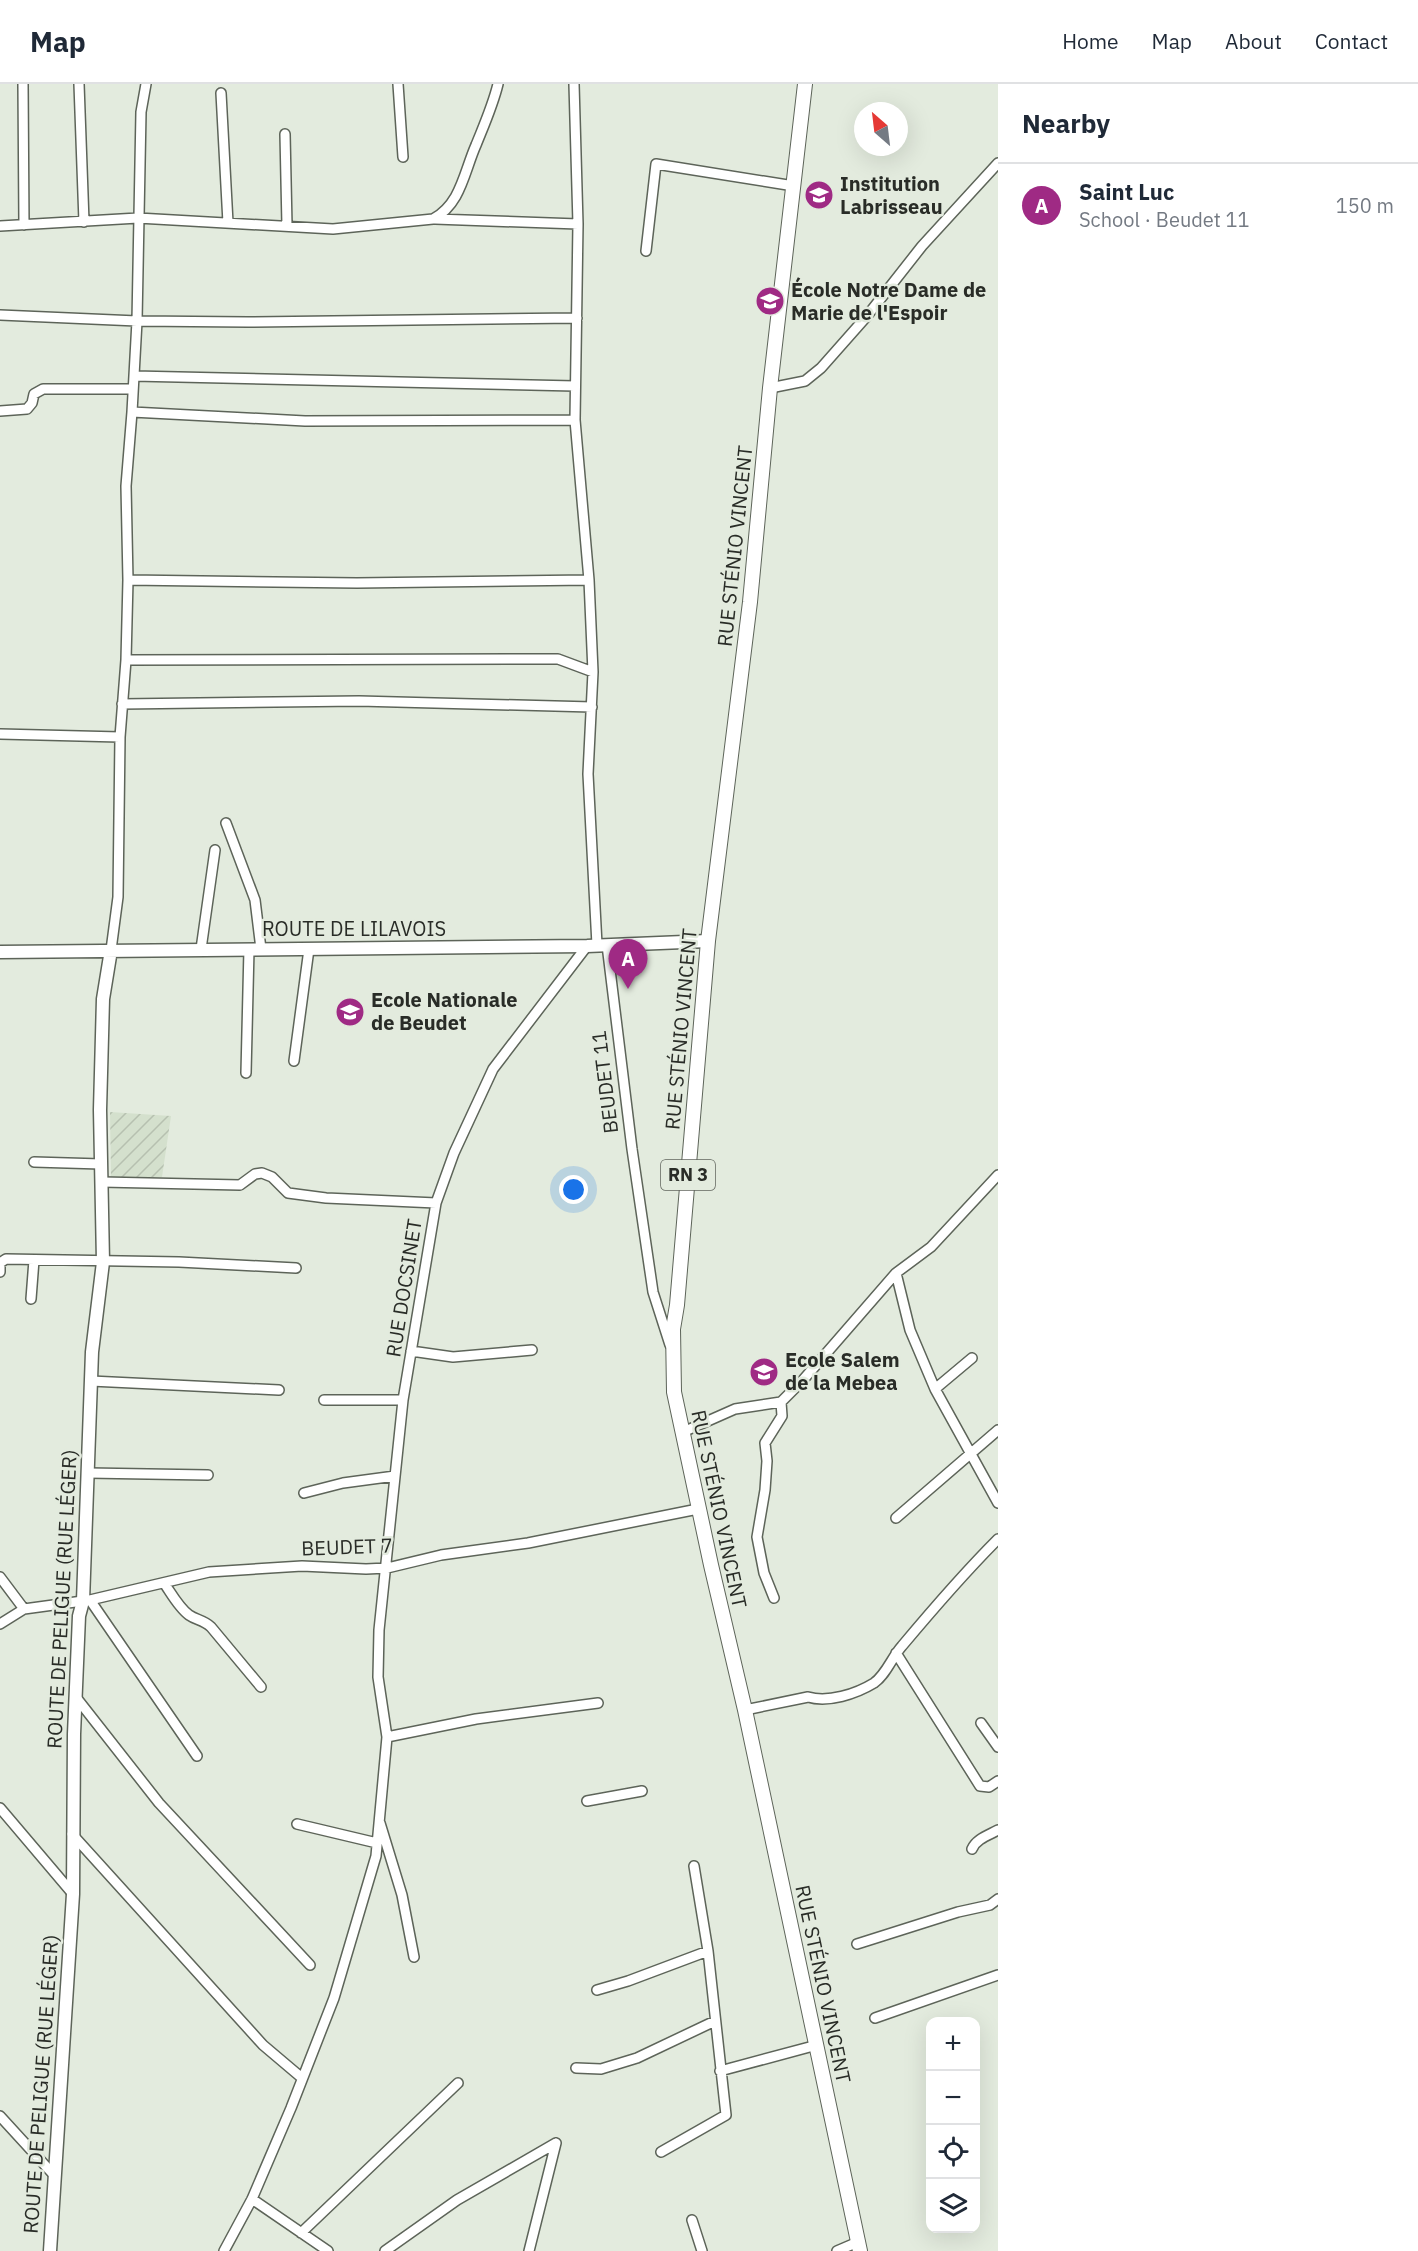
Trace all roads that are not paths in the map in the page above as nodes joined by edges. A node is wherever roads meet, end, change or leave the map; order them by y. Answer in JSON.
{"nodes":[{"id":1,"x":23,"y":84,"type":"edge"},
{"id":2,"x":79,"y":84,"type":"edge"},
{"id":3,"x":146,"y":84,"type":"edge"},
{"id":4,"x":398,"y":84,"type":"edge"},
{"id":5,"x":498,"y":84,"type":"edge"},
{"id":6,"x":574,"y":84,"type":"edge"},
{"id":7,"x":805,"y":84,"type":"edge"},
{"id":8,"x":221,"y":93,"type":"dead end"},
{"id":9,"x":285,"y":134,"type":"dead end"},
{"id":10,"x":403,"y":157,"type":"dead end"},
{"id":11,"x":998,"y":164,"type":"edge"},
{"id":12,"x":794,"y":186,"type":"junction"},
{"id":13,"x":138,"y":218,"type":"junction"},
{"id":14,"x":433,"y":219,"type":"junction"},
{"id":15,"x":84,"y":222,"type":"junction"},
{"id":16,"x":228,"y":223,"type":"junction"},
{"id":17,"x":578,"y":224,"type":"junction"},
{"id":18,"x":24,"y":225,"type":"junction"},
{"id":19,"x":0,"y":226,"type":"edge"},
{"id":20,"x":287,"y":226,"type":"junction"},
{"id":21,"x":646,"y":251,"type":"dead end"},
{"id":22,"x":0,"y":315,"type":"edge"},
{"id":23,"x":577,"y":318,"type":"junction"},
{"id":24,"x":137,"y":321,"type":"junction"},
{"id":25,"x":134,"y":376,"type":"junction"},
{"id":26,"x":575,"y":386,"type":"junction"},
{"id":27,"x":770,"y":387,"type":"junction"},
{"id":28,"x":133,"y":389,"type":"junction"},
{"id":29,"x":0,"y":411,"type":"edge"},
{"id":30,"x":132,"y":412,"type":"junction"},
{"id":31,"x":575,"y":420,"type":"junction"},
{"id":32,"x":128,"y":580,"type":"junction"},
{"id":33,"x":589,"y":580,"type":"junction"},
{"id":34,"x":126,"y":660,"type":"junction"},
{"id":35,"x":593,"y":672,"type":"junction"},
{"id":36,"x":122,"y":704,"type":"junction"},
{"id":37,"x":592,"y":707,"type":"junction"},
{"id":38,"x":0,"y":734,"type":"edge"},
{"id":39,"x":120,"y":737,"type":"junction"},
{"id":40,"x":225,"y":823,"type":"dead end"},
{"id":41,"x":215,"y":849,"type":"dead end"},
{"id":42,"x":708,"y":941,"type":"junction"},
{"id":43,"x":597,"y":946,"type":"junction"},
{"id":44,"x":309,"y":948,"type":"junction"},
{"id":45,"x":201,"y":949,"type":"junction"},
{"id":46,"x":255,"y":949,"type":"junction"},
{"id":47,"x":111,"y":950,"type":"junction"},
{"id":48,"x":0,"y":952,"type":"edge"},
{"id":49,"x":294,"y":1061,"type":"dead end"},
{"id":50,"x":246,"y":1072,"type":"dead end"},
{"id":51,"x":34,"y":1162,"type":"dead end"},
{"id":52,"x":101,"y":1164,"type":"junction"},
{"id":53,"x":998,"y":1175,"type":"edge"},
{"id":54,"x":102,"y":1182,"type":"junction"},
{"id":55,"x":436,"y":1203,"type":"junction"},
{"id":56,"x":34,"y":1260,"type":"junction"},
{"id":57,"x":103,"y":1262,"type":"junction"},
{"id":58,"x":296,"y":1268,"type":"dead end"},
{"id":59,"x":0,"y":1272,"type":"edge"},
{"id":60,"x":896,"y":1273,"type":"junction"},
{"id":61,"x":31,"y":1299,"type":"dead end"},
{"id":62,"x":532,"y":1350,"type":"dead end"},
{"id":63,"x":411,"y":1351,"type":"junction"},
{"id":64,"x":674,"y":1355,"type":"junction"},
{"id":65,"x":972,"y":1358,"type":"dead end"},
{"id":66,"x":91,"y":1381,"type":"junction"},
{"id":67,"x":935,"y":1389,"type":"junction"},
{"id":68,"x":279,"y":1390,"type":"dead end"},
{"id":69,"x":324,"y":1400,"type":"dead end"},
{"id":70,"x":403,"y":1400,"type":"junction"},
{"id":71,"x":781,"y":1402,"type":"junction"},
{"id":72,"x":998,"y":1430,"type":"edge"},
{"id":73,"x":683,"y":1431,"type":"junction"},
{"id":74,"x":971,"y":1454,"type":"junction"},
{"id":75,"x":88,"y":1473,"type":"junction"},
{"id":76,"x":208,"y":1474,"type":"dead end"},
{"id":77,"x":395,"y":1476,"type":"junction"},
{"id":78,"x":304,"y":1492,"type":"dead end"},
{"id":79,"x":998,"y":1503,"type":"edge"},
{"id":80,"x":698,"y":1509,"type":"junction"},
{"id":81,"x":896,"y":1518,"type":"dead end"},
{"id":82,"x":998,"y":1539,"type":"edge"},
{"id":83,"x":387,"y":1568,"type":"junction"},
{"id":84,"x":0,"y":1576,"type":"edge"},
{"id":85,"x":164,"y":1582,"type":"junction"},
{"id":86,"x":774,"y":1598,"type":"dead end"},
{"id":87,"x":87,"y":1600,"type":"junction"},
{"id":88,"x":24,"y":1609,"type":"junction"},
{"id":89,"x":0,"y":1624,"type":"edge"},
{"id":90,"x":896,"y":1653,"type":"junction"},
{"id":91,"x":261,"y":1687,"type":"dead end"},
{"id":92,"x":75,"y":1696,"type":"junction"},
{"id":93,"x":598,"y":1702,"type":"dead end"},
{"id":94,"x":745,"y":1710,"type":"junction"},
{"id":95,"x":981,"y":1723,"type":"dead end"},
{"id":96,"x":387,"y":1737,"type":"junction"},
{"id":97,"x":998,"y":1747,"type":"edge"},
{"id":98,"x":197,"y":1756,"type":"dead end"},
{"id":99,"x":998,"y":1781,"type":"edge"},
{"id":100,"x":642,"y":1791,"type":"dead end"},
{"id":101,"x":587,"y":1801,"type":"dead end"},
{"id":102,"x":0,"y":1808,"type":"edge"},
{"id":103,"x":378,"y":1819,"type":"junction"},
{"id":104,"x":297,"y":1824,"type":"dead end"},
{"id":105,"x":998,"y":1830,"type":"edge"},
{"id":106,"x":72,"y":1834,"type":"junction"},
{"id":107,"x":376,"y":1843,"type":"junction"},
{"id":108,"x":972,"y":1849,"type":"dead end"},
{"id":109,"x":694,"y":1866,"type":"dead end"},
{"id":110,"x":73,"y":1894,"type":"junction"},
{"id":111,"x":998,"y":1899,"type":"edge"},
{"id":112,"x":857,"y":1944,"type":"dead end"},
{"id":113,"x":708,"y":1951,"type":"junction"},
{"id":114,"x":414,"y":1957,"type":"dead end"},
{"id":115,"x":310,"y":1965,"type":"dead end"},
{"id":116,"x":998,"y":1975,"type":"edge"},
{"id":117,"x":597,"y":1990,"type":"dead end"},
{"id":118,"x":875,"y":2018,"type":"dead end"},
{"id":119,"x":715,"y":2021,"type":"junction"},
{"id":120,"x":817,"y":2045,"type":"junction"},
{"id":121,"x":576,"y":2068,"type":"dead end"},
{"id":122,"x":720,"y":2071,"type":"junction"},
{"id":123,"x":302,"y":2078,"type":"junction"},
{"id":124,"x":458,"y":2083,"type":"dead end"},
{"id":125,"x":0,"y":2116,"type":"edge"},
{"id":126,"x":661,"y":2152,"type":"dead end"},
{"id":127,"x":53,"y":2174,"type":"junction"},
{"id":128,"x":252,"y":2199,"type":"junction"},
{"id":129,"x":692,"y":2220,"type":"dead end"},
{"id":130,"x":301,"y":2233,"type":"junction"},
{"id":131,"x":859,"y":2247,"type":"edge"},
{"id":132,"x":50,"y":2251,"type":"edge"},
{"id":133,"x":224,"y":2251,"type":"edge"},
{"id":134,"x":328,"y":2251,"type":"edge"},
{"id":135,"x":385,"y":2251,"type":"edge"},
{"id":136,"x":529,"y":2251,"type":"edge"},
{"id":137,"x":702,"y":2251,"type":"edge"},
{"id":138,"x":837,"y":2251,"type":"edge"}],
"edges":[{"from":1,"to":18,"type":"street"},
{"from":2,"to":15,"type":"street"},
{"from":3,"to":13,"type":"street"},
{"from":4,"to":10,"type":"street"},
{"from":5,"to":14,"type":"street"},
{"from":6,"to":17,"type":"street","name":"BEUDET 11"},
{"from":7,"to":12,"type":"main road","name":"RUE STÉNIO VINCENT","number":"RN 3"},
{"from":8,"to":16,"type":"street"},
{"from":9,"to":20,"type":"street"},
{"from":11,"to":27,"type":"street"},
{"from":12,"to":21,"type":"street"},
{"from":12,"to":27,"type":"main road","name":"RUE STÉNIO VINCENT","number":"RN 3"},
{"from":13,"to":15,"type":"street"},
{"from":13,"to":16,"type":"street"},
{"from":13,"to":24,"type":"street"},
{"from":14,"to":17,"type":"street"},
{"from":14,"to":20,"type":"street"},
{"from":15,"to":18,"type":"street"},
{"from":16,"to":20,"type":"street"},
{"from":17,"to":23,"type":"street","name":"BEUDET 11"},
{"from":18,"to":19,"type":"street"},
{"from":22,"to":24,"type":"street"},
{"from":23,"to":24,"type":"street"},
{"from":23,"to":26,"type":"street","name":"BEUDET 11"},
{"from":24,"to":25,"type":"street"},
{"from":25,"to":26,"type":"street"},
{"from":25,"to":28,"type":"street"},
{"from":26,"to":31,"type":"street","name":"BEUDET 11"},
{"from":27,"to":42,"type":"main road","name":"RUE STÉNIO VINCENT","number":"RN 3"},
{"from":28,"to":29,"type":"street"},
{"from":28,"to":30,"type":"street"},
{"from":30,"to":31,"type":"street"},
{"from":30,"to":32,"type":"street"},
{"from":31,"to":33,"type":"street","name":"BEUDET 11"},
{"from":32,"to":33,"type":"street"},
{"from":32,"to":34,"type":"street"},
{"from":33,"to":35,"type":"street","name":"BEUDET 11"},
{"from":34,"to":35,"type":"street"},
{"from":34,"to":36,"type":"street"},
{"from":35,"to":37,"type":"street","name":"BEUDET 11"},
{"from":36,"to":37,"type":"street"},
{"from":36,"to":39,"type":"street"},
{"from":37,"to":43,"type":"street","name":"BEUDET 11"},
{"from":38,"to":39,"type":"street"},
{"from":39,"to":47,"type":"street"},
{"from":40,"to":46,"type":"street"},
{"from":41,"to":45,"type":"street"},
{"from":42,"to":43,"type":"street","name":"ROUTE DE LILAVOIS"},
{"from":42,"to":64,"type":"main road","name":"RUE STÉNIO VINCENT","number":"RN 3"},
{"from":43,"to":44,"type":"street","name":"ROUTE DE LILAVOIS"},
{"from":43,"to":55,"type":"street","name":"RUE DOCSINET"},
{"from":43,"to":64,"type":"street","name":"BEUDET 11"},
{"from":44,"to":46,"type":"street","name":"ROUTE DE LILAVOIS"},
{"from":44,"to":49,"type":"street"},
{"from":45,"to":46,"type":"street","name":"ROUTE DE LILAVOIS"},
{"from":45,"to":47,"type":"street","name":"ROUTE DE LILAVOIS"},
{"from":46,"to":50,"type":"street"},
{"from":47,"to":48,"type":"street","name":"ROUTE DE LILAVOIS"},
{"from":47,"to":52,"type":"street","name":"ROUTE DE PELIGUE (RUE LÉGER)"},
{"from":51,"to":52,"type":"street"},
{"from":52,"to":54,"type":"street","name":"ROUTE DE PELIGUE (RUE LÉGER)"},
{"from":53,"to":60,"type":"street"},
{"from":54,"to":55,"type":"street"},
{"from":54,"to":57,"type":"street","name":"ROUTE DE PELIGUE (RUE LÉGER)"},
{"from":55,"to":63,"type":"street","name":"RUE DOCSINET"},
{"from":56,"to":57,"type":"street"},
{"from":56,"to":59,"type":"street"},
{"from":56,"to":61,"type":"street"},
{"from":57,"to":58,"type":"street"},
{"from":57,"to":66,"type":"street","name":"ROUTE DE PELIGUE (RUE LÉGER)"},
{"from":60,"to":67,"type":"street"},
{"from":60,"to":71,"type":"street"},
{"from":62,"to":63,"type":"street"},
{"from":63,"to":70,"type":"street","name":"RUE DOCSINET"},
{"from":64,"to":73,"type":"main road","name":"RUE STÉNIO VINCENT","number":"RN 3"},
{"from":65,"to":67,"type":"street"},
{"from":66,"to":68,"type":"street"},
{"from":66,"to":75,"type":"street","name":"ROUTE DE PELIGUE (RUE LÉGER)"},
{"from":67,"to":74,"type":"street"},
{"from":69,"to":70,"type":"street"},
{"from":70,"to":77,"type":"street","name":"RUE DOCSINET"},
{"from":71,"to":73,"type":"street"},
{"from":71,"to":86,"type":"street"},
{"from":72,"to":74,"type":"street"},
{"from":73,"to":80,"type":"main road","name":"RUE STÉNIO VINCENT","number":"RN 3"},
{"from":74,"to":79,"type":"street"},
{"from":74,"to":81,"type":"street"},
{"from":75,"to":76,"type":"street"},
{"from":75,"to":87,"type":"street","name":"ROUTE DE PELIGUE (RUE LÉGER)"},
{"from":77,"to":78,"type":"street"},
{"from":77,"to":83,"type":"street","name":"RUE DOCSINET"},
{"from":80,"to":83,"type":"street","name":"BEUDET 7"},
{"from":80,"to":94,"type":"main road","name":"RUE STÉNIO VINCENT","number":"RN 3"},
{"from":82,"to":90,"type":"street"},
{"from":83,"to":85,"type":"street","name":"BEUDET 7"},
{"from":83,"to":96,"type":"street","name":"RUE DOCSINET"},
{"from":84,"to":88,"type":"street"},
{"from":85,"to":87,"type":"street","name":"BEUDET 7"},
{"from":85,"to":91,"type":"street"},
{"from":87,"to":88,"type":"street","name":"BEUDET 7"},
{"from":87,"to":92,"type":"street","name":"ROUTE DE PELIGUE (RUE LÉGER)"},
{"from":87,"to":98,"type":"street"},
{"from":88,"to":89,"type":"street","name":"BEUDET 7"},
{"from":90,"to":94,"type":"street"},
{"from":90,"to":99,"type":"street"},
{"from":92,"to":106,"type":"street","name":"ROUTE DE PELIGUE (RUE LÉGER)"},
{"from":92,"to":115,"type":"street"},
{"from":93,"to":96,"type":"street"},
{"from":94,"to":120,"type":"main road","name":"RUE STÉNIO VINCENT","number":"RN 3"},
{"from":95,"to":97,"type":"street"},
{"from":96,"to":103,"type":"street","name":"RUE DOCSINET"},
{"from":100,"to":101,"type":"street"},
{"from":102,"to":110,"type":"street"},
{"from":103,"to":107,"type":"street","name":"RUE DOCSINET"},
{"from":103,"to":114,"type":"street"},
{"from":104,"to":107,"type":"street"},
{"from":105,"to":108,"type":"street"},
{"from":106,"to":110,"type":"street","name":"ROUTE DE PELIGUE (RUE LÉGER)"},
{"from":106,"to":123,"type":"street"},
{"from":107,"to":123,"type":"street","name":"RUE DOCSINET"},
{"from":109,"to":113,"type":"street"},
{"from":110,"to":127,"type":"street","name":"ROUTE DE PELIGUE (RUE LÉGER)"},
{"from":111,"to":112,"type":"street"},
{"from":113,"to":117,"type":"street"},
{"from":113,"to":119,"type":"street"},
{"from":116,"to":118,"type":"street"},
{"from":119,"to":121,"type":"street"},
{"from":119,"to":122,"type":"street"},
{"from":120,"to":122,"type":"street"},
{"from":120,"to":131,"type":"main road","name":"RUE STÉNIO VINCENT","number":"RN 3"},
{"from":122,"to":126,"type":"street"},
{"from":123,"to":128,"type":"street","name":"RUE DOCSINET"},
{"from":124,"to":130,"type":"street"},
{"from":125,"to":127,"type":"street"},
{"from":127,"to":132,"type":"street","name":"ROUTE DE PELIGUE (RUE LÉGER)"},
{"from":128,"to":130,"type":"street"},
{"from":128,"to":133,"type":"street","name":"RUE DOCSINET"},
{"from":129,"to":137,"type":"street"},
{"from":130,"to":134,"type":"street"},
{"from":131,"to":138,"type":"street"},
{"from":135,"to":136,"type":"street"}]}
